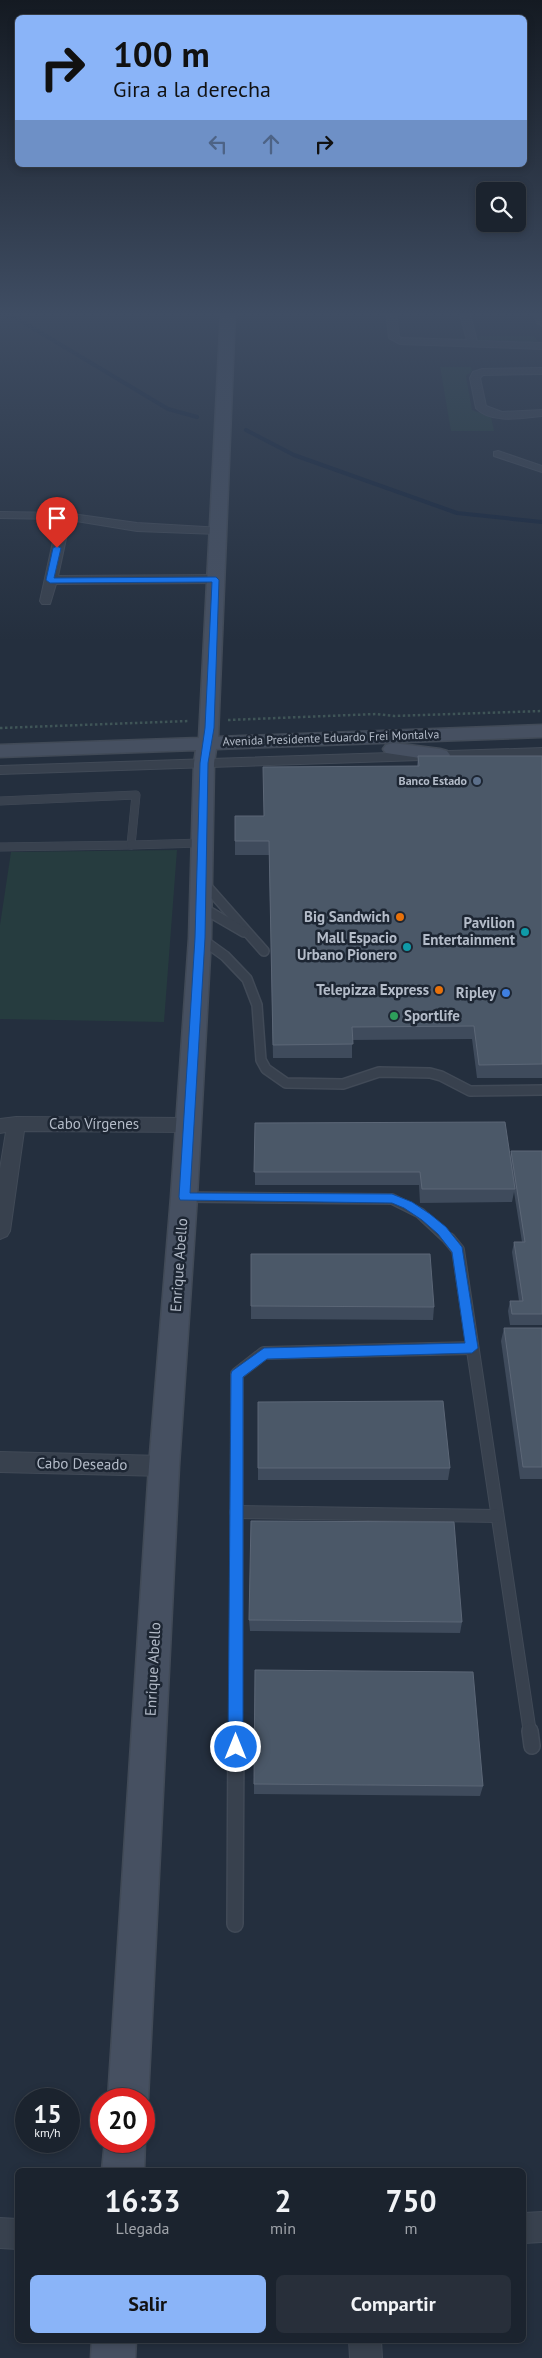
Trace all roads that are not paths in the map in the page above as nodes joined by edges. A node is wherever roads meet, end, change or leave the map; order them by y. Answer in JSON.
{"nodes":[{"id":1,"x":223,"y":421,"type":"edge"},
{"id":2,"x":498,"y":454,"type":"dead end"},
{"id":3,"x":542,"y":469,"type":"edge"},
{"id":4,"x":0,"y":515,"type":"edge"},
{"id":5,"x":65,"y":516,"type":"junction"},
{"id":6,"x":218,"y":530,"type":"junction"},
{"id":7,"x":50,"y":580,"type":"junction"},
{"id":8,"x":216,"y":580,"type":"junction"},
{"id":9,"x":46,"y":601,"type":"dead end"},
{"id":10,"x":542,"y":717,"type":"edge"},
{"id":11,"x":209,"y":730,"type":"junction"},
{"id":12,"x":542,"y":731,"type":"edge"},
{"id":13,"x":0,"y":736,"type":"edge"},
{"id":14,"x":286,"y":740,"type":"junction"},
{"id":15,"x":0,"y":751,"type":"edge"},
{"id":16,"x":542,"y":752,"type":"edge"},
{"id":17,"x":440,"y":755,"type":"junction"},
{"id":18,"x":204,"y":763,"type":"junction"},
{"id":19,"x":0,"y":770,"type":"edge"},
{"id":20,"x":0,"y":801,"type":"edge"},
{"id":21,"x":202,"y":843,"type":"junction"},
{"id":22,"x":131,"y":845,"type":"junction"},
{"id":23,"x":0,"y":846,"type":"edge"},
{"id":24,"x":202,"y":894,"type":"junction"},
{"id":25,"x":254,"y":937,"type":"junction"},
{"id":26,"x":200,"y":938,"type":"junction"},
{"id":27,"x":264,"y":951,"type":"dead end"},
{"id":28,"x":542,"y":1090,"type":"edge"},
{"id":29,"x":8,"y":1125,"type":"edge"},
{"id":30,"x":189,"y":1125,"type":"junction"},
{"id":31,"x":184,"y":1197,"type":"junction"},
{"id":32,"x":0,"y":1230,"type":"edge"},
{"id":33,"x":472,"y":1348,"type":"junction"},
{"id":34,"x":0,"y":1462,"type":"edge"},
{"id":35,"x":164,"y":1466,"type":"junction"},
{"id":36,"x":236,"y":1512,"type":"junction"},
{"id":37,"x":497,"y":1516,"type":"junction"},
{"id":38,"x":532,"y":1746,"type":"dead end"},
{"id":39,"x":235,"y":1924,"type":"dead end"},
{"id":40,"x":129,"y":2088,"type":"edge"},
{"id":41,"x":124,"y":2153,"type":"edge"},
{"id":42,"x":123,"y":2168,"type":"edge"},
{"id":43,"x":542,"y":2227,"type":"edge"},
{"id":44,"x":526,"y":2228,"type":"edge"},
{"id":45,"x":0,"y":2233,"type":"edge"},
{"id":46,"x":15,"y":2234,"type":"edge"},
{"id":47,"x":114,"y":2343,"type":"edge"},
{"id":48,"x":365,"y":2343,"type":"edge"},
{"id":49,"x":114,"y":2358,"type":"edge"},
{"id":50,"x":366,"y":2358,"type":"edge"}],
"edges":[{"from":1,"to":6,"type":"street","name":"Enrique Abello"},
{"from":2,"to":3,"type":"street"},
{"from":4,"to":5,"type":"street"},
{"from":5,"to":6,"type":"street"},
{"from":5,"to":7,"type":"street"},
{"from":6,"to":8,"type":"street","name":"Enrique Abello"},
{"from":7,"to":8,"type":"street"},
{"from":7,"to":9,"type":"street"},
{"from":8,"to":11,"type":"street","name":"Enrique Abello"},
{"from":10,"to":11,"type":"street","name":"Avenida Presidente Eduardo Frei Montalva"},
{"from":11,"to":13,"type":"street","name":"Avenida Presidente Eduardo Frei Montalva"},
{"from":11,"to":14,"type":"street","name":"Avenida Presidente Eduardo Frei Montalva"},
{"from":11,"to":15,"type":"street","name":"Avenida Presidente Eduardo Frei Montalva"},
{"from":11,"to":18,"type":"street","name":"Enrique Abello"},
{"from":12,"to":14,"type":"street","name":"Avenida Presidente Eduardo Frei Montalva"},
{"from":14,"to":17,"type":"street"},
{"from":16,"to":17,"type":"street","name":"Avenida Presidente Eduardo Frei Montalva"},
{"from":17,"to":18,"type":"street","name":"Avenida Presidente Eduardo Frei Montalva"},
{"from":18,"to":19,"type":"street","name":"Avenida Presidente Eduardo Frei Montalva"},
{"from":18,"to":21,"type":"street","name":"Enrique Abello"},
{"from":20,"to":22,"type":"lane"},
{"from":21,"to":22,"type":"lane"},
{"from":21,"to":24,"type":"street","name":"Enrique Abello"},
{"from":22,"to":23,"type":"lane"},
{"from":24,"to":25,"type":"lane"},
{"from":24,"to":25,"type":"lane"},
{"from":24,"to":26,"type":"street","name":"Enrique Abello"},
{"from":25,"to":27,"type":"lane"},
{"from":26,"to":28,"type":"lane"},
{"from":26,"to":30,"type":"street","name":"Enrique Abello"},
{"from":29,"to":30,"type":"street","name":"Cabo Vírgenes"},
{"from":29,"to":32,"type":"street"},
{"from":30,"to":31,"type":"street","name":"Enrique Abello"},
{"from":31,"to":33,"type":"lane"},
{"from":31,"to":35,"type":"street","name":"Enrique Abello"},
{"from":33,"to":36,"type":"lane"},
{"from":33,"to":37,"type":"lane"},
{"from":34,"to":35,"type":"street","name":"Cabo Deseado"},
{"from":35,"to":40,"type":"street","name":"Enrique Abello"},
{"from":36,"to":37,"type":"lane"},
{"from":36,"to":39,"type":"lane"},
{"from":37,"to":38,"type":"lane"},
{"from":41,"to":42,"type":"street"},
{"from":43,"to":44,"type":"street"},
{"from":45,"to":46,"type":"street"},
{"from":47,"to":49,"type":"street"},
{"from":48,"to":50,"type":"street"}]}
